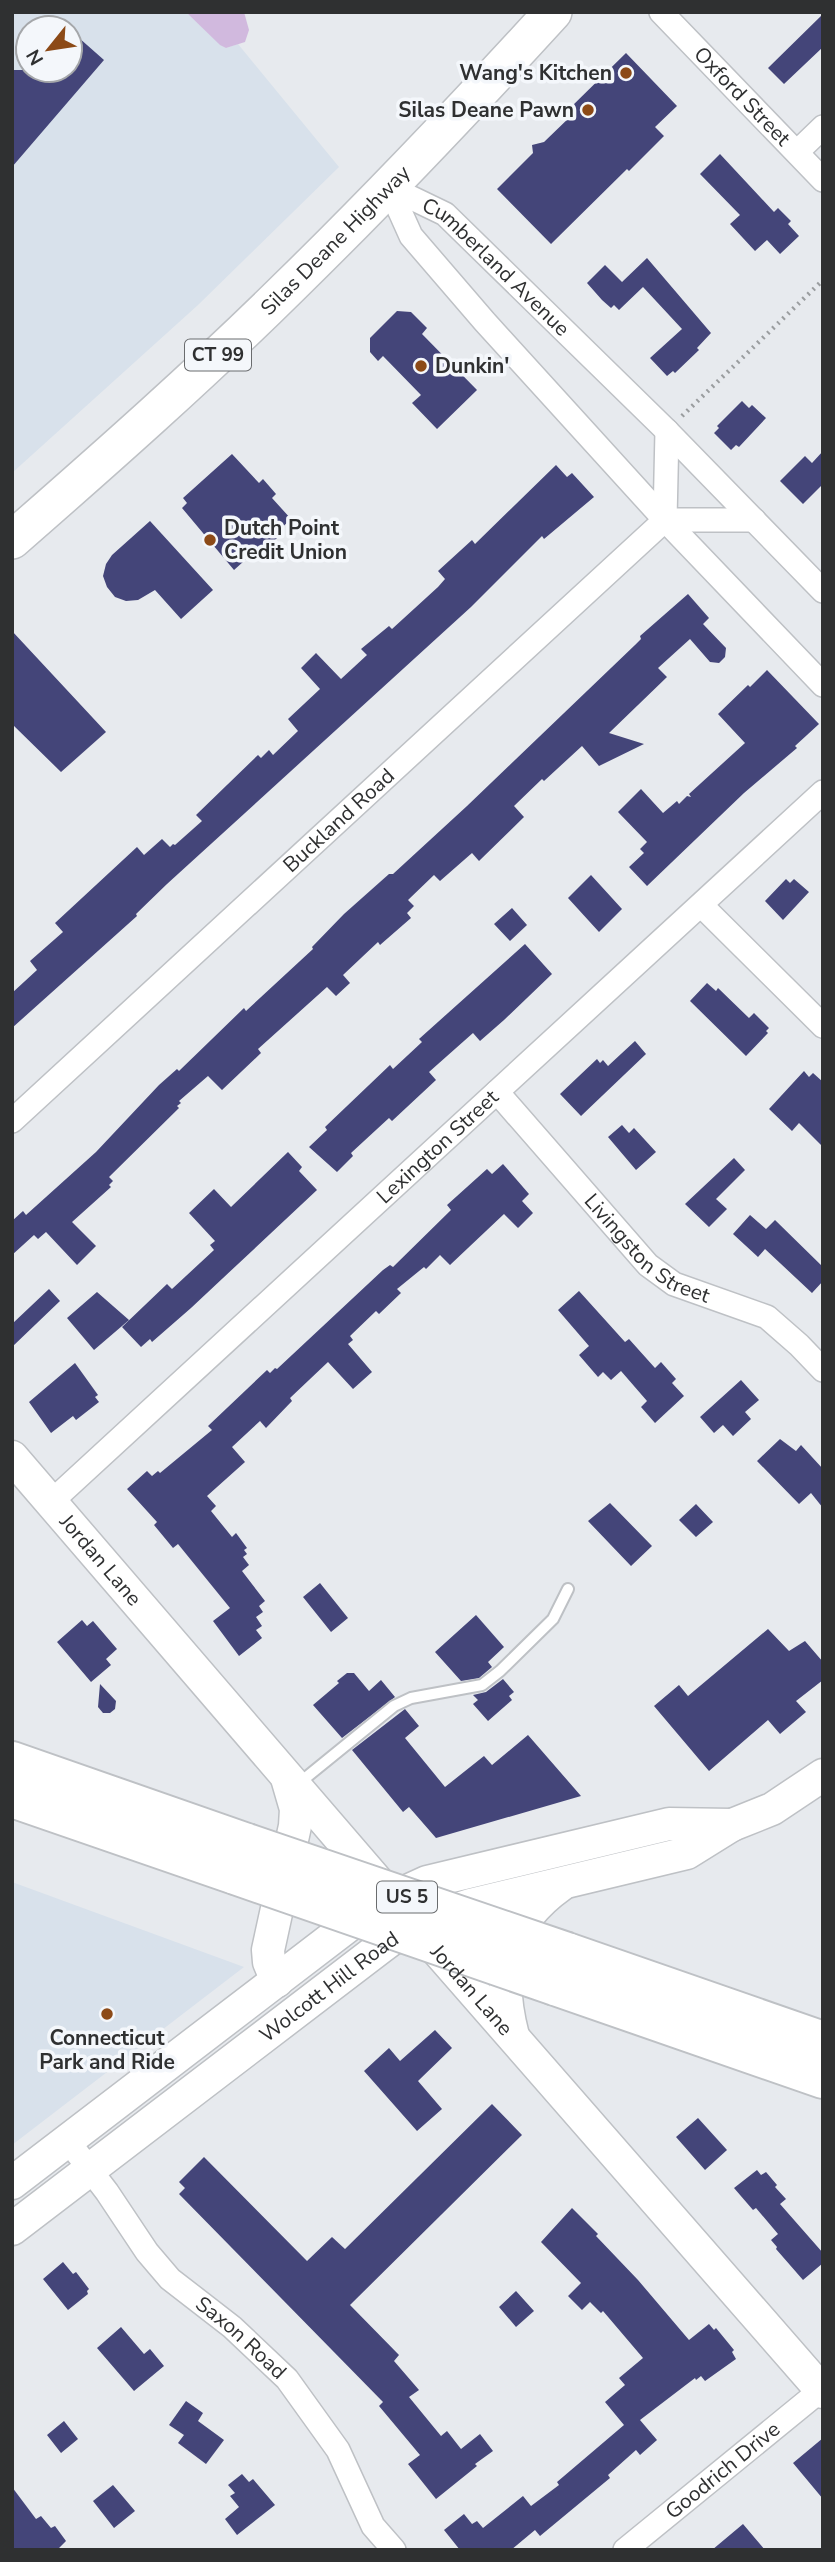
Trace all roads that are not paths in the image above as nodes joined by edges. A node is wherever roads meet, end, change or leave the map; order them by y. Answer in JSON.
{"nodes":[{"id":1,"x":553,"y":12,"type":"edge"},
{"id":2,"x":660,"y":12,"type":"edge"},
{"id":3,"x":823,"y":127,"type":"edge"},
{"id":4,"x":797,"y":152,"type":"junction"},
{"id":5,"x":823,"y":180,"type":"edge"},
{"id":6,"x":388,"y":187,"type":"junction"},
{"id":7,"x":673,"y":425,"type":"junction"},
{"id":8,"x":665,"y":520,"type":"junction"},
{"id":9,"x":754,"y":520,"type":"junction"},
{"id":10,"x":12,"y":540,"type":"edge"},
{"id":11,"x":823,"y":590,"type":"edge"},
{"id":12,"x":823,"y":685,"type":"edge"},
{"id":13,"x":823,"y":792,"type":"edge"},
{"id":14,"x":701,"y":905,"type":"junction"},
{"id":15,"x":823,"y":1026,"type":"edge"},
{"id":16,"x":498,"y":1092,"type":"junction"},
{"id":17,"x":12,"y":1121,"type":"edge"},
{"id":18,"x":823,"y":1370,"type":"edge"},
{"id":19,"x":12,"y":1457,"type":"edge"},
{"id":20,"x":51,"y":1502,"type":"junction"},
{"id":21,"x":568,"y":1589,"type":"dead end"},
{"id":22,"x":12,"y":1761,"type":"edge"},
{"id":23,"x":823,"y":1774,"type":"edge"},
{"id":24,"x":291,"y":1779,"type":"junction"},
{"id":25,"x":12,"y":1798,"type":"edge"},
{"id":26,"x":732,"y":1825,"type":"junction"},
{"id":27,"x":634,"y":1832,"type":"junction"},
{"id":28,"x":241,"y":1859,"type":"junction"},
{"id":29,"x":642,"y":1864,"type":"junction"},
{"id":30,"x":565,"y":1882,"type":"junction"},
{"id":31,"x":392,"y":1898,"type":"junction"},
{"id":32,"x":416,"y":1926,"type":"junction"},
{"id":33,"x":561,"y":1969,"type":"junction"},
{"id":34,"x":276,"y":1980,"type":"junction"},
{"id":35,"x":514,"y":2038,"type":"junction"},
{"id":36,"x":823,"y":2040,"type":"edge"},
{"id":37,"x":823,"y":2079,"type":"edge"},
{"id":38,"x":68,"y":2141,"type":"junction"},
{"id":39,"x":90,"y":2169,"type":"junction"},
{"id":40,"x":12,"y":2183,"type":"edge"},
{"id":41,"x":12,"y":2229,"type":"edge"},
{"id":42,"x":822,"y":2391,"type":"edge"},
{"id":43,"x":394,"y":2550,"type":"edge"},
{"id":44,"x":625,"y":2550,"type":"edge"}],
"edges":[{"from":1,"to":6,"type":"main road","name":"Silas Deane Highway","number":"CT 99"},
{"from":2,"to":4,"type":"street","name":"Oxford Street"},
{"from":3,"to":4,"type":"street"},
{"from":4,"to":5,"type":"street","name":"Oxford Street"},
{"from":6,"to":7,"type":"street","name":"Cumberland Avenue"},
{"from":6,"to":8,"type":"street","name":"Cumberland Avenue"},
{"from":6,"to":10,"type":"main road","name":"Silas Deane Highway","number":"CT 99"},
{"from":7,"to":8,"type":"street"},
{"from":7,"to":9,"type":"street","name":"Cumberland Avenue"},
{"from":8,"to":9,"type":"street"},
{"from":8,"to":12,"type":"street","name":"Cumberland Avenue"},
{"from":8,"to":17,"type":"street","name":"Buckland Road"},
{"from":9,"to":11,"type":"street","name":"Cumberland Avenue"},
{"from":13,"to":14,"type":"street","name":"Lexington Street"},
{"from":14,"to":15,"type":"street"},
{"from":14,"to":16,"type":"street","name":"Lexington Street"},
{"from":16,"to":18,"type":"street","name":"Livingston Street"},
{"from":16,"to":20,"type":"street","name":"Lexington Street"},
{"from":19,"to":20,"type":"main road","name":"Jordan Lane"},
{"from":20,"to":24,"type":"main road","name":"Jordan Lane"},
{"from":21,"to":24,"type":"lane"},
{"from":22,"to":28,"type":"highway","number":"US 5"},
{"from":23,"to":26,"type":"main road","name":"Wolcott Hill Road"},
{"from":24,"to":31,"type":"main road","name":"Jordan Lane"},
{"from":24,"to":34,"type":"main road"},
{"from":25,"to":28,"type":"highway","number":"US 5"},
{"from":26,"to":27,"type":"main road","name":"Wolcott Hill Road"},
{"from":26,"to":29,"type":"main road","name":"Wolcott Hill Road"},
{"from":27,"to":29,"type":"main road"},
{"from":27,"to":31,"type":"main road","name":"Wolcott Hill Road"},
{"from":28,"to":33,"type":"highway","number":"US 5","bridge":true},
{"from":29,"to":30,"type":"main road","name":"Wolcott Hill Road"},
{"from":30,"to":32,"type":"main road","name":"Wolcott Hill Road"},
{"from":30,"to":35,"type":"main road"},
{"from":31,"to":32,"type":"main road","name":"Jordan Lane"},
{"from":31,"to":34,"type":"main road","name":"Wolcott Hill Road"},
{"from":32,"to":35,"type":"main road","name":"Jordan Lane"},
{"from":32,"to":39,"type":"main road","name":"Wolcott Hill Road"},
{"from":33,"to":36,"type":"highway","number":"US 5"},
{"from":33,"to":37,"type":"highway","number":"US 5"},
{"from":34,"to":38,"type":"main road","name":"Wolcott Hill Road"},
{"from":35,"to":42,"type":"main road","name":"Jordan Lane"},
{"from":38,"to":39,"type":"street","name":"Saxon Road"},
{"from":38,"to":40,"type":"main road","name":"Wolcott Hill Road"},
{"from":39,"to":41,"type":"main road","name":"Wolcott Hill Road"},
{"from":39,"to":43,"type":"street","name":"Saxon Road"},
{"from":42,"to":44,"type":"street","name":"Goodrich Drive"}]}
